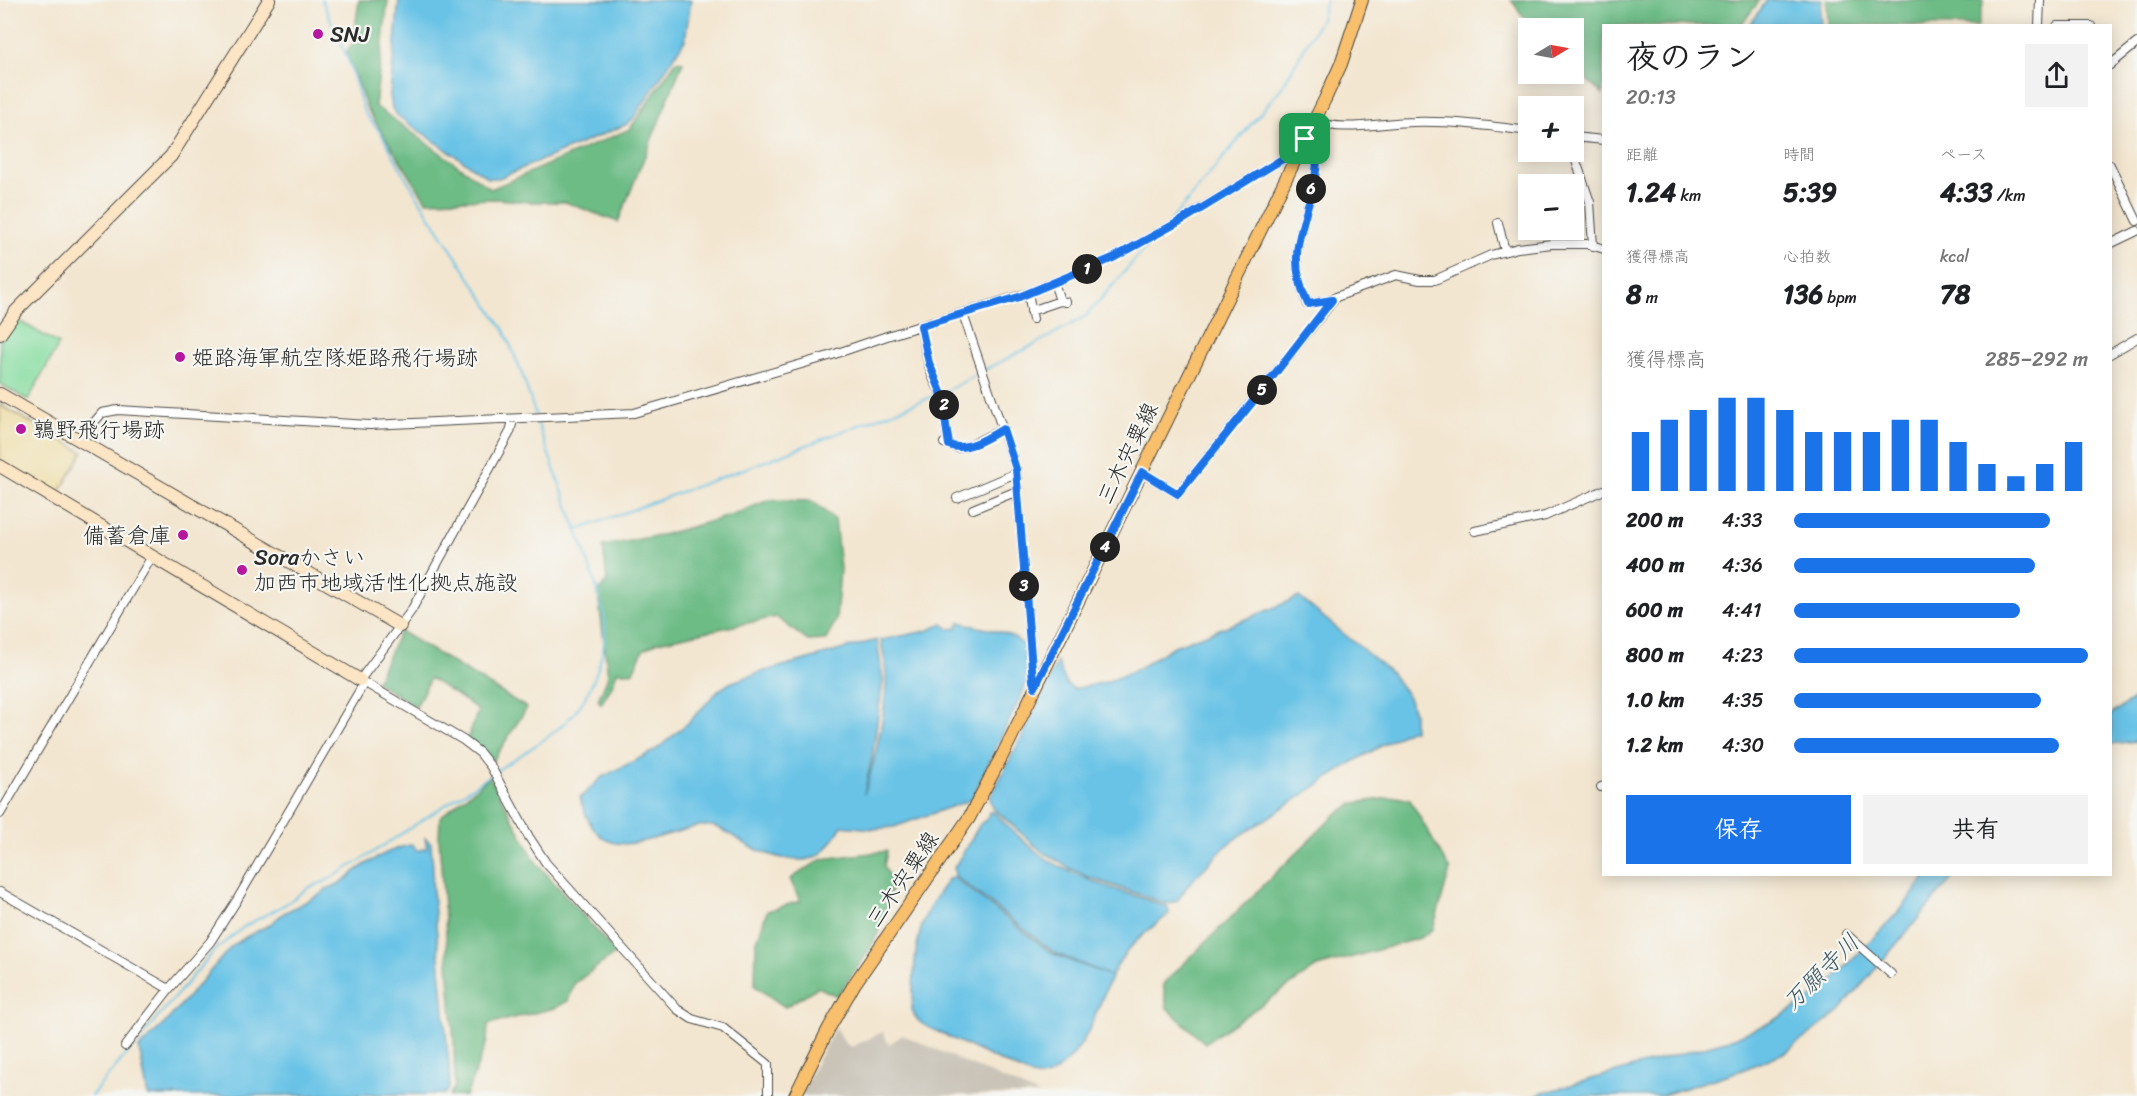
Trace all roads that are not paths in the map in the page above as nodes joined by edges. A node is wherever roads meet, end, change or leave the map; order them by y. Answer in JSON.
{"nodes":[{"id":1,"x":269,"y":0,"type":"edge"},
{"id":2,"x":1362,"y":0,"type":"edge"},
{"id":3,"x":2040,"y":0,"type":"edge"},
{"id":4,"x":2039,"y":24,"type":"edge"},
{"id":5,"x":2137,"y":43,"type":"edge"},
{"id":6,"x":2112,"y":63,"type":"edge"},
{"id":7,"x":1314,"y":121,"type":"junction"},
{"id":8,"x":1518,"y":130,"type":"edge"},
{"id":9,"x":1305,"y":139,"type":"junction"},
{"id":10,"x":1584,"y":139,"type":"edge"},
{"id":11,"x":1602,"y":140,"type":"edge"},
{"id":12,"x":1296,"y":157,"type":"junction"},
{"id":13,"x":1576,"y":162,"type":"edge"},
{"id":14,"x":2112,"y":169,"type":"edge"},
{"id":15,"x":2137,"y":221,"type":"edge"},
{"id":16,"x":1498,"y":223,"type":"dead end"},
{"id":17,"x":2137,"y":231,"type":"edge"},
{"id":18,"x":2112,"y":243,"type":"edge"},
{"id":19,"x":1593,"y":246,"type":"junction"},
{"id":20,"x":1602,"y":248,"type":"edge"},
{"id":21,"x":1505,"y":251,"type":"junction"},
{"id":22,"x":1054,"y":282,"type":"junction"},
{"id":23,"x":1028,"y":293,"type":"junction"},
{"id":24,"x":1332,"y":300,"type":"junction"},
{"id":25,"x":963,"y":314,"type":"junction"},
{"id":26,"x":921,"y":326,"type":"junction"},
{"id":27,"x":0,"y":334,"type":"edge"},
{"id":28,"x":2137,"y":338,"type":"edge"},
{"id":29,"x":2112,"y":353,"type":"edge"},
{"id":30,"x":0,"y":394,"type":"edge"},
{"id":31,"x":513,"y":420,"type":"junction"},
{"id":32,"x":1003,"y":429,"type":"junction"},
{"id":33,"x":79,"y":440,"type":"junction"},
{"id":34,"x":0,"y":466,"type":"edge"},
{"id":35,"x":1142,"y":472,"type":"junction"},
{"id":36,"x":1016,"y":473,"type":"junction"},
{"id":37,"x":1017,"y":490,"type":"junction"},
{"id":38,"x":1602,"y":491,"type":"edge"},
{"id":39,"x":957,"y":498,"type":"dead end"},
{"id":40,"x":973,"y":509,"type":"dead end"},
{"id":41,"x":1476,"y":531,"type":"dead end"},
{"id":42,"x":151,"y":558,"type":"junction"},
{"id":43,"x":400,"y":626,"type":"junction"},
{"id":44,"x":362,"y":681,"type":"junction"},
{"id":45,"x":1035,"y":687,"type":"junction"},
{"id":46,"x":0,"y":814,"type":"edge"},
{"id":47,"x":0,"y":892,"type":"edge"},
{"id":48,"x":1849,"y":937,"type":"dead end"},
{"id":49,"x":1891,"y":974,"type":"dead end"},
{"id":50,"x":169,"y":989,"type":"junction"},
{"id":51,"x":125,"y":1046,"type":"dead end"},
{"id":52,"x":768,"y":1096,"type":"edge"},
{"id":53,"x":795,"y":1096,"type":"edge"}],
"edges":[{"from":1,"to":27,"type":"street"},
{"from":2,"to":7,"type":"main road","name":"三木宍粟線"},
{"from":3,"to":4,"type":"street"},
{"from":5,"to":6,"type":"street"},
{"from":7,"to":8,"type":"street"},
{"from":7,"to":9,"type":"main road","name":"三木宍粟線"},
{"from":9,"to":12,"type":"main road","name":"三木宍粟線"},
{"from":9,"to":24,"type":"street"},
{"from":10,"to":11,"type":"street"},
{"from":12,"to":22,"type":"street"},
{"from":12,"to":35,"type":"main road","name":"三木宍粟線"},
{"from":13,"to":19,"type":"street"},
{"from":14,"to":15,"type":"street"},
{"from":16,"to":21,"type":"street"},
{"from":17,"to":18,"type":"street"},
{"from":19,"to":20,"type":"street"},
{"from":19,"to":21,"type":"street"},
{"from":21,"to":24,"type":"street"},
{"from":22,"to":23,"type":"street"},
{"from":22,"to":23,"type":"street"},
{"from":23,"to":25,"type":"street"},
{"from":24,"to":35,"type":"street"},
{"from":25,"to":26,"type":"street"},
{"from":25,"to":32,"type":"street"},
{"from":26,"to":31,"type":"street"},
{"from":26,"to":32,"type":"street"},
{"from":28,"to":29,"type":"street"},
{"from":30,"to":33,"type":"street"},
{"from":31,"to":33,"type":"street"},
{"from":31,"to":43,"type":"street"},
{"from":32,"to":36,"type":"street"},
{"from":33,"to":43,"type":"street"},
{"from":34,"to":42,"type":"street"},
{"from":35,"to":45,"type":"main road","name":"三木宍粟線"},
{"from":36,"to":37,"type":"street"},
{"from":36,"to":39,"type":"street"},
{"from":37,"to":40,"type":"street"},
{"from":37,"to":45,"type":"street"},
{"from":38,"to":41,"type":"street"},
{"from":42,"to":44,"type":"street"},
{"from":42,"to":46,"type":"street"},
{"from":43,"to":44,"type":"street"},
{"from":44,"to":50,"type":"street"},
{"from":44,"to":52,"type":"street"},
{"from":45,"to":53,"type":"main road","name":"三木宍粟線"},
{"from":47,"to":50,"type":"street"},
{"from":48,"to":49,"type":"street"},
{"from":50,"to":51,"type":"street"}]}
